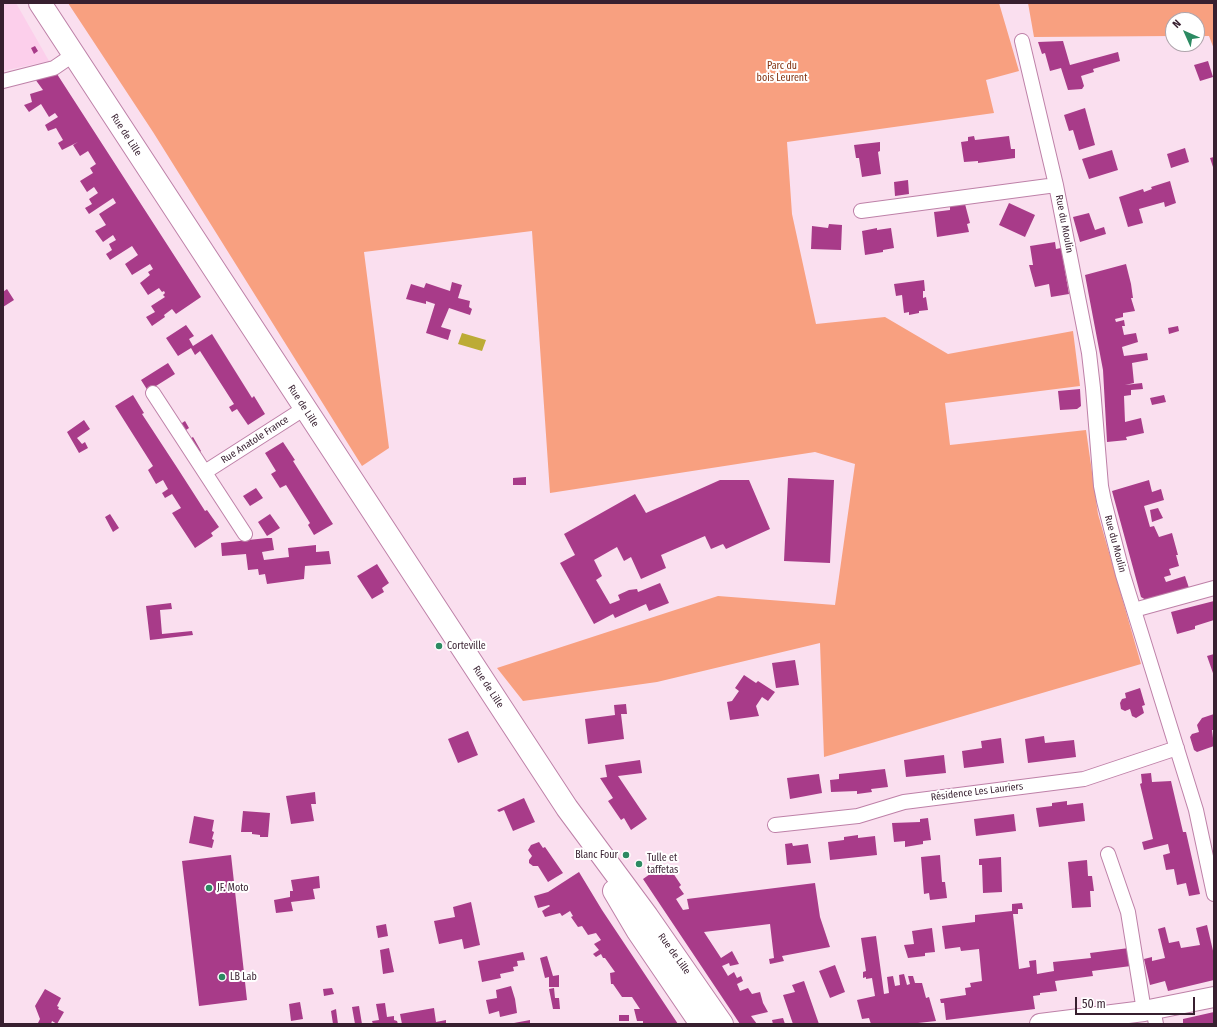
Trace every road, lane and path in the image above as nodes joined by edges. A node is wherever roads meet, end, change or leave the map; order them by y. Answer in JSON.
{"nodes":[{"id":1,"x":40,"y":3,"type":"edge"},
{"id":2,"x":1022,"y":41,"type":"dead end"},
{"id":3,"x":73,"y":55,"type":"junction"},
{"id":4,"x":3,"y":80,"type":"edge"},
{"id":5,"x":1056,"y":185,"type":"junction"},
{"id":6,"x":861,"y":211,"type":"dead end"},
{"id":7,"x":153,"y":393,"type":"dead end"},
{"id":8,"x":305,"y":408,"type":"junction"},
{"id":9,"x":205,"y":472,"type":"junction"},
{"id":10,"x":245,"y":534,"type":"dead end"},
{"id":11,"x":1214,"y":588,"type":"edge"},
{"id":12,"x":1134,"y":610,"type":"junction"},
{"id":13,"x":1177,"y":748,"type":"junction"},
{"id":14,"x":567,"y":808,"type":"junction"},
{"id":15,"x":775,"y":825,"type":"dead end"},
{"id":16,"x":1108,"y":854,"type":"dead end"},
{"id":17,"x":1214,"y":894,"type":"edge"},
{"id":18,"x":1214,"y":997,"type":"edge"},
{"id":19,"x":1151,"y":1015,"type":"edge"},
{"id":20,"x":701,"y":1024,"type":"edge"},
{"id":21,"x":722,"y":1024,"type":"edge"},
{"id":22,"x":1040,"y":1024,"type":"edge"}],
"edges":[{"from":1,"to":3,"type":"main road","name":"Rue de Lille"},
{"from":2,"to":5,"type":"street","name":"Rue du Moulin"},
{"from":3,"to":4,"type":"street"},
{"from":3,"to":8,"type":"main road","name":"Rue de Lille"},
{"from":5,"to":6,"type":"street","name":"Rue du Moulin"},
{"from":5,"to":12,"type":"street","name":"Rue du Moulin"},
{"from":7,"to":9,"type":"street"},
{"from":8,"to":9,"type":"street","name":"Rue Anatole France"},
{"from":8,"to":14,"type":"main road","name":"Rue de Lille"},
{"from":9,"to":10,"type":"street"},
{"from":11,"to":12,"type":"street"},
{"from":12,"to":13,"type":"street","name":"Rue du Moulin"},
{"from":13,"to":15,"type":"street","name":"Résidence Les Lauriers"},
{"from":13,"to":17,"type":"street","name":"Rue du Moulin"},
{"from":14,"to":20,"type":"main road","name":"Rue de Lille"},
{"from":14,"to":21,"type":"main road","name":"Rue de Lille"},
{"from":16,"to":19,"type":"street"},
{"from":18,"to":19,"type":"main road"},
{"from":19,"to":22,"type":"main road"}]}
